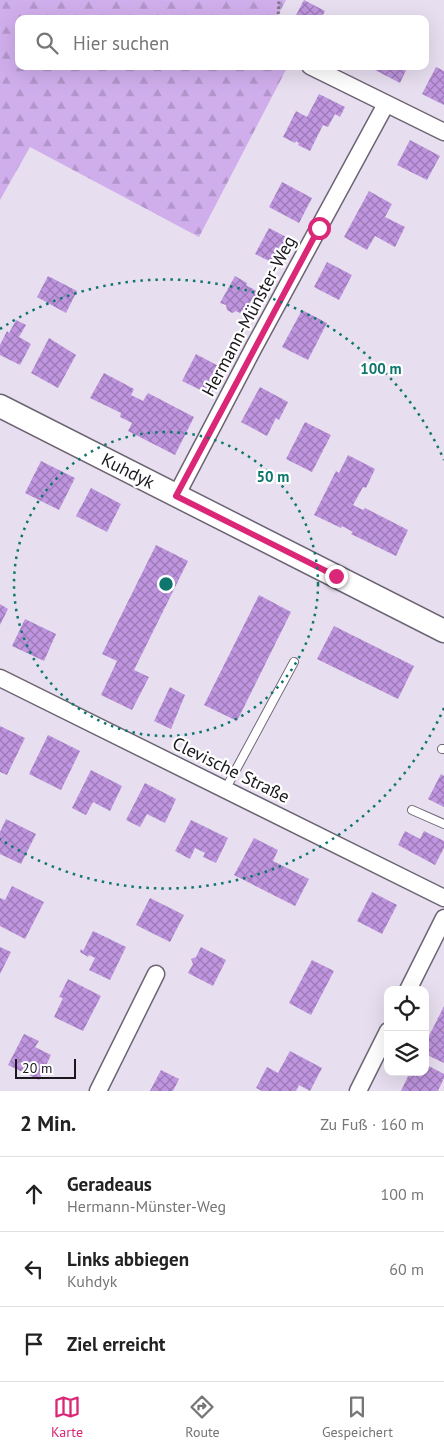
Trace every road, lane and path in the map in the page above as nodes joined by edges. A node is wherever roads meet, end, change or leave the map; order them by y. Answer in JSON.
{"nodes":[{"id":1,"x":279,"y":0,"type":"edge"},
{"id":2,"x":278,"y":15,"type":"edge"},
{"id":3,"x":318,"y":70,"type":"edge"},
{"id":4,"x":386,"y":104,"type":"junction"},
{"id":5,"x":444,"y":132,"type":"edge"},
{"id":6,"x":0,"y":406,"type":"edge"},
{"id":7,"x":176,"y":496,"type":"junction"},
{"id":8,"x":444,"y":631,"type":"edge"},
{"id":9,"x":294,"y":662,"type":"dead end"},
{"id":10,"x":0,"y":678,"type":"edge"},
{"id":11,"x":226,"y":790,"type":"junction"},
{"id":12,"x":412,"y":810,"type":"dead end"},
{"id":13,"x":444,"y":824,"type":"edge"},
{"id":14,"x":444,"y":898,"type":"edge"},
{"id":15,"x":444,"y":918,"type":"edge"},
{"id":16,"x":156,"y":974,"type":"dead end"},
{"id":17,"x":410,"y":986,"type":"edge"},
{"id":18,"x":384,"y":1039,"type":"edge"},
{"id":19,"x":98,"y":1091,"type":"edge"},
{"id":20,"x":358,"y":1091,"type":"edge"}],
"edges":[{"from":1,"to":2,"type":"path"},
{"from":3,"to":4,"type":"street"},
{"from":4,"to":5,"type":"street"},
{"from":4,"to":7,"type":"street","name":"Hermann-Münster-Weg"},
{"from":6,"to":7,"type":"main road","name":"Kuhdyk"},
{"from":7,"to":8,"type":"main road","name":"Kuhdyk"},
{"from":9,"to":11,"type":"lane"},
{"from":10,"to":11,"type":"street","name":"Clevische Straße"},
{"from":11,"to":14,"type":"street","name":"Clevische Straße"},
{"from":12,"to":13,"type":"lane"},
{"from":15,"to":17,"type":"street"},
{"from":16,"to":19,"type":"street"},
{"from":18,"to":20,"type":"street"}]}
